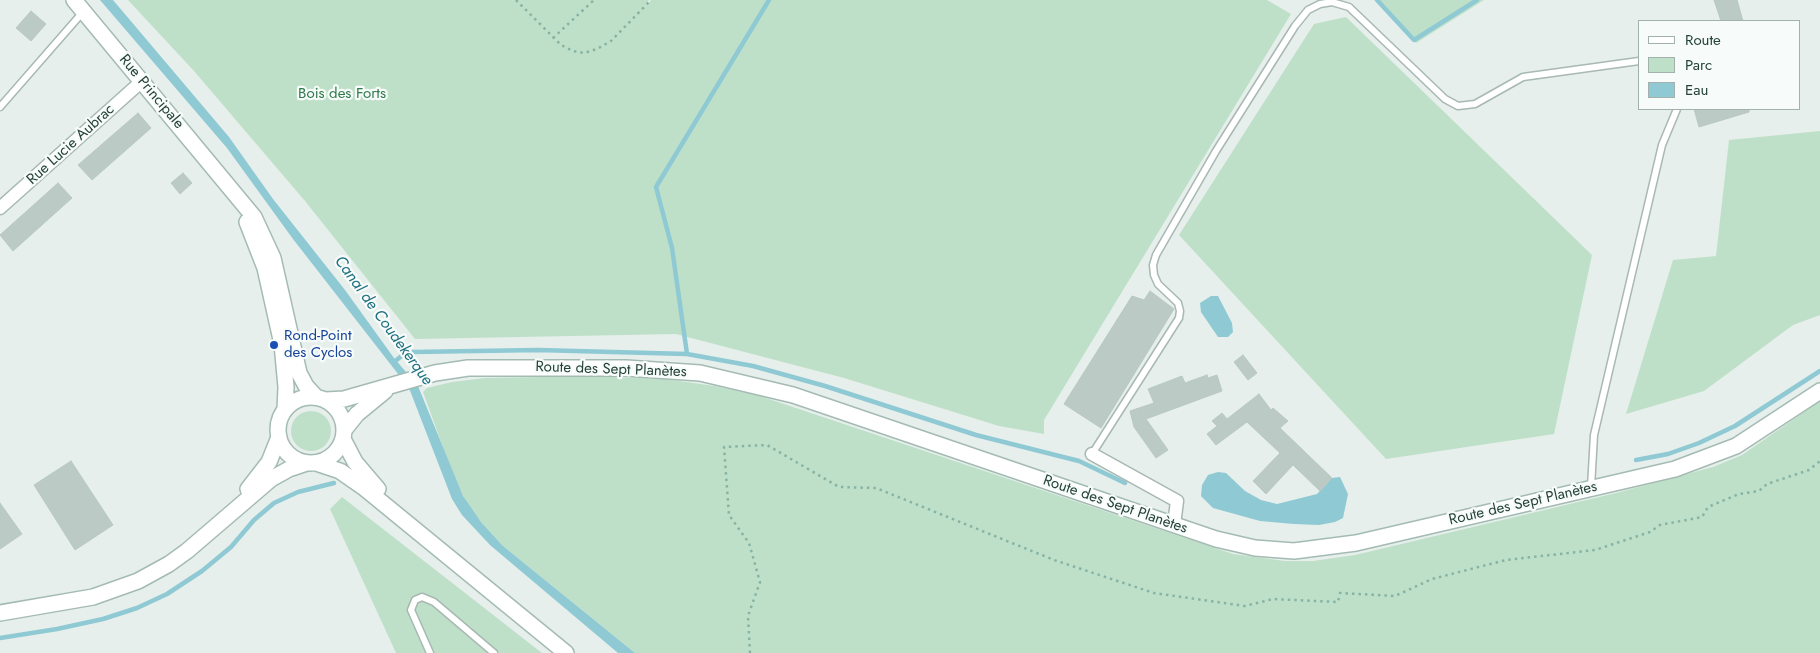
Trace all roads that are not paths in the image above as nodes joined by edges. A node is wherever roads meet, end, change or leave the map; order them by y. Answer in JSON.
{"nodes":[{"id":1,"x":78,"y":6,"type":"edge"},
{"id":2,"x":1638,"y":61,"type":"edge"},
{"id":3,"x":142,"y":81,"type":"junction"},
{"id":4,"x":0,"y":107,"type":"edge"},
{"id":5,"x":1677,"y":110,"type":"edge"},
{"id":6,"x":227,"y":185,"type":"junction"},
{"id":7,"x":0,"y":208,"type":"edge"},
{"id":8,"x":396,"y":385,"type":"junction"},
{"id":9,"x":1820,"y":391,"type":"edge"},
{"id":10,"x":321,"y":399,"type":"junction"},
{"id":11,"x":285,"y":410,"type":"junction"},
{"id":12,"x":344,"y":434,"type":"junction"},
{"id":13,"x":279,"y":437,"type":"junction"},
{"id":14,"x":1092,"y":454,"type":"joint"},
{"id":15,"x":312,"y":463,"type":"junction"},
{"id":16,"x":1591,"y":488,"type":"junction"},
{"id":17,"x":402,"y":516,"type":"junction"},
{"id":18,"x":223,"y":518,"type":"junction"},
{"id":19,"x":1174,"y":525,"type":"junction"},
{"id":20,"x":0,"y":613,"type":"edge"},
{"id":21,"x":430,"y":653,"type":"edge"},
{"id":22,"x":494,"y":653,"type":"edge"},
{"id":23,"x":566,"y":653,"type":"edge"}],
"edges":[{"from":1,"to":3,"type":"main road","name":"Rue Principale"},
{"from":1,"to":4,"type":"lane"},
{"from":2,"to":14,"type":"lane"},
{"from":3,"to":6,"type":"main road","name":"Rue Principale"},
{"from":3,"to":7,"type":"street","name":"Rue Lucie Aubrac"},
{"from":5,"to":16,"type":"lane"},
{"from":6,"to":10,"type":"main road","name":"Rue Principale"},
{"from":6,"to":11,"type":"main road","name":"Rue Principale"},
{"from":8,"to":10,"type":"main road","name":"Route des Sept Planètes"},
{"from":8,"to":12,"type":"main road","name":"Route des Sept Planètes"},
{"from":8,"to":19,"type":"main road","name":"Route des Sept Planètes"},
{"from":9,"to":16,"type":"main road","name":"Route des Sept Planètes"},
{"from":10,"to":11,"type":"main road"},
{"from":10,"to":12,"type":"main road"},
{"from":11,"to":13,"type":"main road"},
{"from":12,"to":15,"type":"main road"},
{"from":12,"to":17,"type":"main road"},
{"from":13,"to":15,"type":"main road"},
{"from":13,"to":18,"type":"main road"},
{"from":14,"to":19,"type":"street"},
{"from":15,"to":17,"type":"main road"},
{"from":15,"to":18,"type":"main road"},
{"from":16,"to":19,"type":"main road","name":"Route des Sept Planètes"},
{"from":17,"to":23,"type":"main road"},
{"from":18,"to":20,"type":"main road"},
{"from":21,"to":22,"type":"lane"}]}
